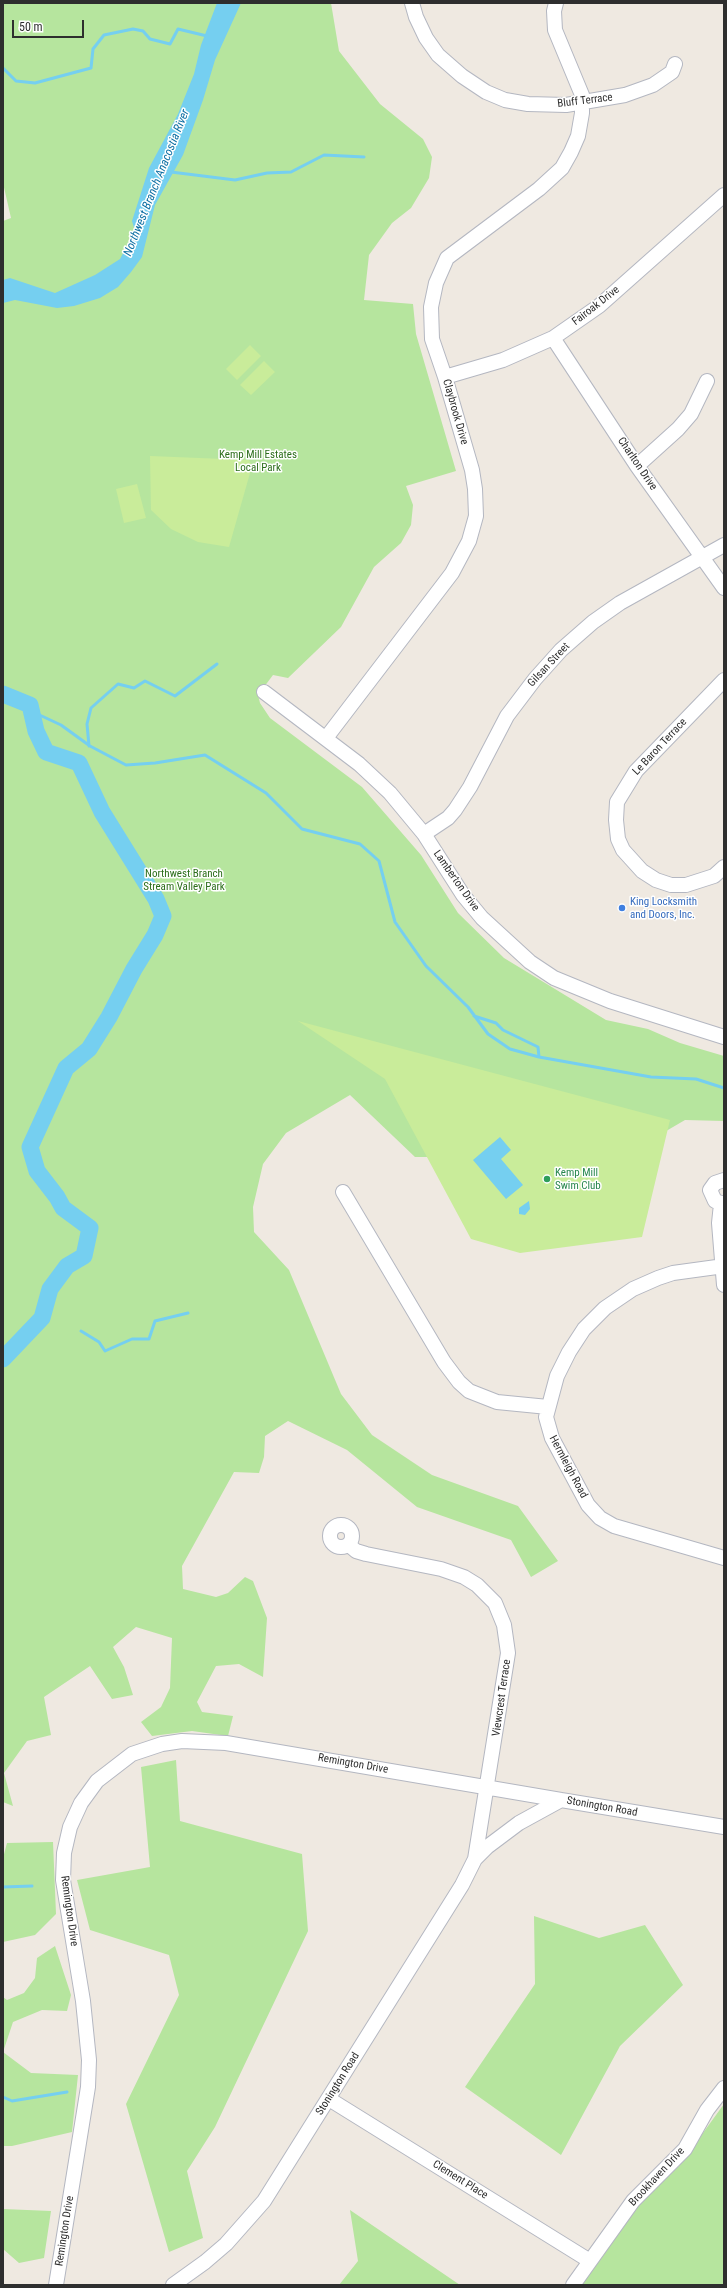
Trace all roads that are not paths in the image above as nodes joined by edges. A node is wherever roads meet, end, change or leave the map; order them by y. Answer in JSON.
{"nodes":[{"id":1,"x":412,"y":3,"type":"edge"},
{"id":2,"x":556,"y":3,"type":"edge"},
{"id":3,"x":675,"y":64,"type":"dead end"},
{"id":4,"x":581,"y":103,"type":"junction"},
{"id":5,"x":724,"y":196,"type":"edge"},
{"id":6,"x":553,"y":338,"type":"junction"},
{"id":7,"x":445,"y":377,"type":"junction"},
{"id":8,"x":707,"y":382,"type":"dead end"},
{"id":9,"x":637,"y":466,"type":"junction"},
{"id":10,"x":724,"y":545,"type":"edge"},
{"id":11,"x":701,"y":557,"type":"junction"},
{"id":12,"x":724,"y":588,"type":"edge"},
{"id":13,"x":724,"y":680,"type":"edge"},
{"id":14,"x":264,"y":692,"type":"dead end"},
{"id":15,"x":326,"y":738,"type":"junction"},
{"id":16,"x":424,"y":834,"type":"junction"},
{"id":17,"x":724,"y":868,"type":"edge"},
{"id":18,"x":724,"y":1037,"type":"edge"},
{"id":19,"x":724,"y":1180,"type":"edge"},
{"id":20,"x":343,"y":1192,"type":"dead end"},
{"id":21,"x":722,"y":1204,"type":"edge"},
{"id":22,"x":723,"y":1266,"type":"edge"},
{"id":23,"x":724,"y":1286,"type":"edge"},
{"id":24,"x":548,"y":1407,"type":"junction"},
{"id":25,"x":349,"y":1545,"type":"dead end"},
{"id":26,"x":724,"y":1558,"type":"edge"},
{"id":27,"x":488,"y":1787,"type":"junction"},
{"id":28,"x":560,"y":1800,"type":"junction"},
{"id":29,"x":724,"y":1827,"type":"edge"},
{"id":30,"x":475,"y":1859,"type":"junction"},
{"id":31,"x":724,"y":2088,"type":"edge"},
{"id":32,"x":329,"y":2098,"type":"junction"},
{"id":33,"x":590,"y":2261,"type":"junction"},
{"id":34,"x":56,"y":2285,"type":"edge"},
{"id":35,"x":173,"y":2285,"type":"edge"},
{"id":36,"x":573,"y":2285,"type":"edge"}],
"edges":[{"from":1,"to":4,"type":"street","name":"Bluff Terrace"},
{"from":2,"to":4,"type":"street","name":"Claybrook Drive"},
{"from":3,"to":4,"type":"street","name":"Bluff Terrace"},
{"from":4,"to":7,"type":"street","name":"Claybrook Drive"},
{"from":5,"to":6,"type":"street","name":"Fairoak Drive"},
{"from":6,"to":7,"type":"street","name":"Fairoak Drive"},
{"from":6,"to":9,"type":"street","name":"Charlton Drive"},
{"from":7,"to":15,"type":"street","name":"Claybrook Drive"},
{"from":8,"to":9,"type":"street"},
{"from":9,"to":11,"type":"street","name":"Charlton Drive"},
{"from":10,"to":11,"type":"street","name":"Gilsan Street"},
{"from":11,"to":12,"type":"street","name":"Charlton Drive"},
{"from":11,"to":16,"type":"street","name":"Gilsan Street"},
{"from":13,"to":17,"type":"street","name":"Le Baron Terrace"},
{"from":14,"to":15,"type":"street","name":"Lamberton Drive"},
{"from":15,"to":16,"type":"street","name":"Lamberton Drive"},
{"from":16,"to":18,"type":"street","name":"Lamberton Drive"},
{"from":19,"to":21,"type":"street"},
{"from":20,"to":24,"type":"street"},
{"from":21,"to":22,"type":"street"},
{"from":22,"to":23,"type":"street"},
{"from":22,"to":24,"type":"street","name":"Hermleigh Road"},
{"from":24,"to":26,"type":"street","name":"Hermleigh Road"},
{"from":25,"to":27,"type":"street","name":"Viewcrest Terrace"},
{"from":27,"to":28,"type":"street","name":"Remington Drive"},
{"from":27,"to":30,"type":"street","name":"Stonington Road"},
{"from":27,"to":34,"type":"street","name":"Remington Drive"},
{"from":28,"to":29,"type":"street","name":"Stonington Road"},
{"from":28,"to":30,"type":"street","name":"Stonington Road"},
{"from":30,"to":32,"type":"street","name":"Stonington Road"},
{"from":31,"to":33,"type":"street","name":"Brookhaven Drive"},
{"from":32,"to":33,"type":"street","name":"Clement Place"},
{"from":32,"to":35,"type":"street","name":"Stonington Road"},
{"from":33,"to":36,"type":"street","name":"Brookhaven Drive"}]}
